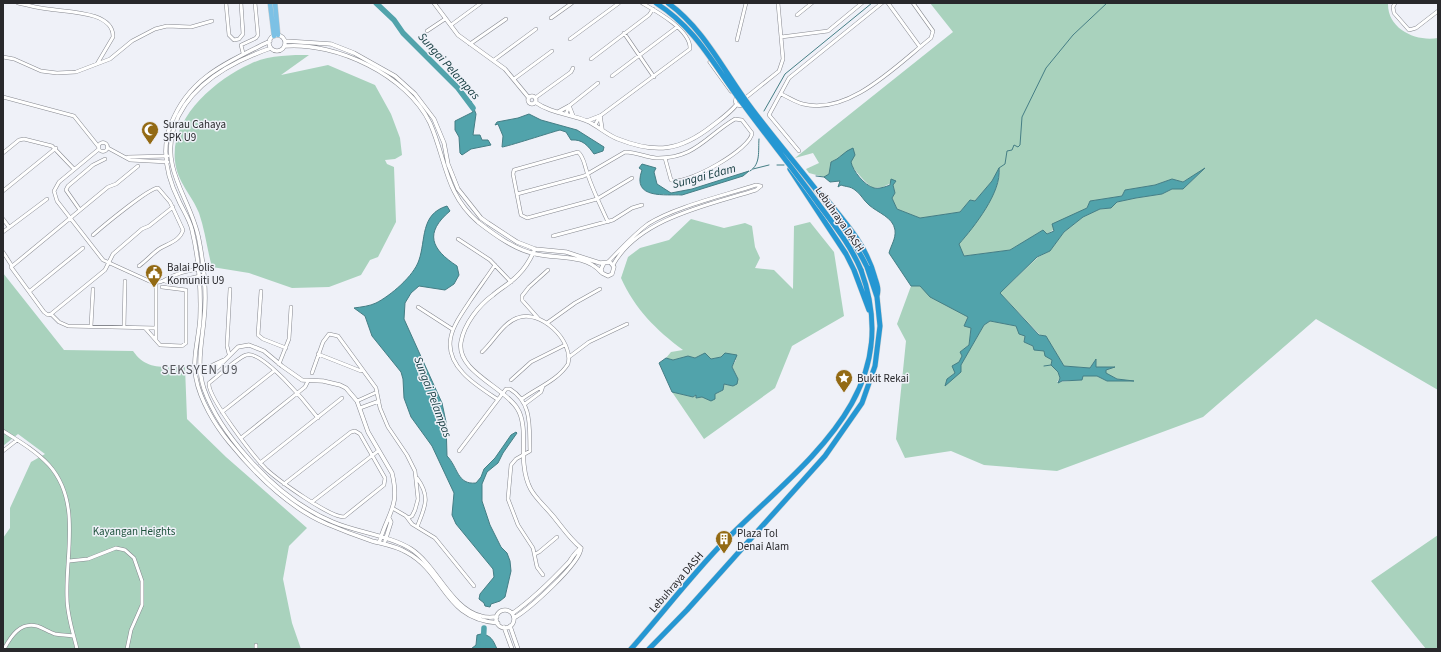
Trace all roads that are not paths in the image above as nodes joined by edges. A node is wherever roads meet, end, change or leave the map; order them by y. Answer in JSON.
{"nodes":[{"id":1,"x":18,"y":3,"type":"edge"},
{"id":2,"x":226,"y":3,"type":"edge"},
{"id":3,"x":241,"y":3,"type":"edge"},
{"id":4,"x":255,"y":3,"type":"edge"},
{"id":5,"x":270,"y":3,"type":"edge"},
{"id":6,"x":275,"y":3,"type":"edge"},
{"id":7,"x":435,"y":3,"type":"edge"},
{"id":8,"x":481,"y":3,"type":"edge"},
{"id":9,"x":572,"y":3,"type":"edge"},
{"id":10,"x":619,"y":3,"type":"edge"},
{"id":11,"x":642,"y":3,"type":"edge"},
{"id":12,"x":652,"y":3,"type":"edge"},
{"id":13,"x":656,"y":3,"type":"edge"},
{"id":14,"x":667,"y":3,"type":"edge"},
{"id":15,"x":746,"y":3,"type":"edge"},
{"id":16,"x":778,"y":3,"type":"edge"},
{"id":17,"x":812,"y":3,"type":"edge"},
{"id":18,"x":862,"y":3,"type":"edge"},
{"id":19,"x":882,"y":3,"type":"edge"},
{"id":20,"x":888,"y":3,"type":"edge"},
{"id":21,"x":913,"y":3,"type":"edge"},
{"id":22,"x":1395,"y":3,"type":"edge"},
{"id":23,"x":653,"y":9,"type":"junction"},
{"id":24,"x":1438,"y":11,"type":"edge"},
{"id":25,"x":797,"y":15,"type":"dead end"},
{"id":26,"x":446,"y":18,"type":"junction"},
{"id":27,"x":551,"y":18,"type":"dead end"},
{"id":28,"x":506,"y":19,"type":"dead end"},
{"id":29,"x":212,"y":21,"type":"dead end"},
{"id":30,"x":451,"y":25,"type":"junction"},
{"id":31,"x":677,"y":27,"type":"junction"},
{"id":32,"x":536,"y":29,"type":"dead end"},
{"id":33,"x":427,"y":31,"type":"dead end"},
{"id":34,"x":624,"y":33,"type":"junction"},
{"id":35,"x":276,"y":35,"type":"junction"},
{"id":36,"x":781,"y":37,"type":"junction"},
{"id":37,"x":570,"y":39,"type":"dead end"},
{"id":38,"x":737,"y":40,"type":"dead end"},
{"id":39,"x":270,"y":41,"type":"junction"},
{"id":40,"x":285,"y":41,"type":"junction"},
{"id":41,"x":244,"y":43,"type":"junction"},
{"id":42,"x":470,"y":44,"type":"junction"},
{"id":43,"x":285,"y":46,"type":"junction"},
{"id":44,"x":920,"y":47,"type":"junction"},
{"id":45,"x":271,"y":48,"type":"junction"},
{"id":46,"x":247,"y":51,"type":"junction"},
{"id":47,"x":552,"y":51,"type":"dead end"},
{"id":48,"x":243,"y":53,"type":"junction"},
{"id":49,"x":639,"y":55,"type":"junction"},
{"id":50,"x":3,"y":56,"type":"edge"},
{"id":51,"x":591,"y":59,"type":"dead end"},
{"id":52,"x":494,"y":60,"type":"junction"},
{"id":53,"x":97,"y":64,"type":"junction"},
{"id":54,"x":574,"y":68,"type":"dead end"},
{"id":55,"x":612,"y":76,"type":"dead end"},
{"id":56,"x":654,"y":77,"type":"junction"},
{"id":57,"x":514,"y":79,"type":"junction"},
{"id":58,"x":598,"y":84,"type":"dead end"},
{"id":59,"x":781,"y":94,"type":"junction"},
{"id":60,"x":3,"y":97,"type":"edge"},
{"id":61,"x":529,"y":98,"type":"junction"},
{"id":62,"x":535,"y":98,"type":"junction"},
{"id":63,"x":736,"y":99,"type":"junction"},
{"id":64,"x":743,"y":99,"type":"junction"},
{"id":65,"x":535,"y":102,"type":"junction"},
{"id":66,"x":737,"y":104,"type":"junction"},
{"id":67,"x":742,"y":105,"type":"junction"},
{"id":68,"x":569,"y":106,"type":"junction"},
{"id":69,"x":558,"y":112,"type":"junction"},
{"id":70,"x":566,"y":114,"type":"junction"},
{"id":71,"x":573,"y":116,"type":"junction"},
{"id":72,"x":600,"y":116,"type":"junction"},
{"id":73,"x":587,"y":121,"type":"junction"},
{"id":74,"x":595,"y":125,"type":"junction"},
{"id":75,"x":602,"y":129,"type":"junction"},
{"id":76,"x":95,"y":140,"type":"junction"},
{"id":77,"x":103,"y":142,"type":"junction"},
{"id":78,"x":628,"y":142,"type":"junction"},
{"id":79,"x":635,"y":144,"type":"junction"},
{"id":80,"x":3,"y":147,"type":"edge"},
{"id":81,"x":56,"y":148,"type":"junction"},
{"id":82,"x":99,"y":148,"type":"junction"},
{"id":83,"x":108,"y":148,"type":"junction"},
{"id":84,"x":8,"y":149,"type":"junction"},
{"id":85,"x":798,"y":151,"type":"dead end"},
{"id":86,"x":624,"y":152,"type":"junction"},
{"id":87,"x":3,"y":153,"type":"edge"},
{"id":88,"x":632,"y":153,"type":"junction"},
{"id":89,"x":166,"y":156,"type":"junction"},
{"id":90,"x":171,"y":156,"type":"junction"},
{"id":91,"x":128,"y":157,"type":"junction"},
{"id":92,"x":665,"y":158,"type":"junction"},
{"id":93,"x":105,"y":159,"type":"dead end"},
{"id":94,"x":784,"y":160,"type":"joint"},
{"id":95,"x":169,"y":162,"type":"junction"},
{"id":96,"x":138,"y":166,"type":"dead end"},
{"id":97,"x":586,"y":168,"type":"junction"},
{"id":98,"x":74,"y":169,"type":"junction"},
{"id":99,"x":593,"y":171,"type":"junction"},
{"id":100,"x":804,"y":172,"type":"joint"},
{"id":101,"x":587,"y":175,"type":"junction"},
{"id":102,"x":632,"y":178,"type":"dead end"},
{"id":103,"x":3,"y":192,"type":"edge"},
{"id":104,"x":517,"y":194,"type":"junction"},
{"id":105,"x":46,"y":199,"type":"dead end"},
{"id":106,"x":597,"y":199,"type":"junction"},
{"id":107,"x":642,"y":206,"type":"dead end"},
{"id":108,"x":173,"y":207,"type":"junction"},
{"id":109,"x":80,"y":210,"type":"junction"},
{"id":110,"x":3,"y":219,"type":"edge"},
{"id":111,"x":70,"y":219,"type":"junction"},
{"id":112,"x":608,"y":222,"type":"junction"},
{"id":113,"x":9,"y":227,"type":"junction"},
{"id":114,"x":3,"y":232,"type":"edge"},
{"id":115,"x":92,"y":235,"type":"dead end"},
{"id":116,"x":553,"y":236,"type":"dead end"},
{"id":117,"x":458,"y":239,"type":"dead end"},
{"id":118,"x":83,"y":248,"type":"dead end"},
{"id":119,"x":535,"y":249,"type":"junction"},
{"id":120,"x":3,"y":252,"type":"edge"},
{"id":121,"x":533,"y":253,"type":"junction"},
{"id":122,"x":108,"y":263,"type":"junction"},
{"id":123,"x":606,"y":263,"type":"junction"},
{"id":124,"x":495,"y":265,"type":"junction"},
{"id":125,"x":613,"y":265,"type":"junction"},
{"id":126,"x":12,"y":266,"type":"junction"},
{"id":127,"x":139,"y":266,"type":"dead end"},
{"id":128,"x":201,"y":268,"type":"junction"},
{"id":129,"x":548,"y":270,"type":"dead end"},
{"id":130,"x":602,"y":273,"type":"junction"},
{"id":131,"x":204,"y":275,"type":"junction"},
{"id":132,"x":199,"y":276,"type":"junction"},
{"id":133,"x":125,"y":281,"type":"dead end"},
{"id":134,"x":164,"y":281,"type":"junction"},
{"id":135,"x":511,"y":282,"type":"junction"},
{"id":136,"x":156,"y":283,"type":"junction"},
{"id":137,"x":162,"y":288,"type":"dead end"},
{"id":138,"x":93,"y":289,"type":"dead end"},
{"id":139,"x":230,"y":289,"type":"dead end"},
{"id":140,"x":600,"y":289,"type":"dead end"},
{"id":141,"x":30,"y":291,"type":"junction"},
{"id":142,"x":261,"y":291,"type":"dead end"},
{"id":143,"x":877,"y":297,"type":"junction"},
{"id":144,"x":292,"y":307,"type":"dead end"},
{"id":145,"x":418,"y":307,"type":"dead end"},
{"id":146,"x":51,"y":314,"type":"junction"},
{"id":147,"x":871,"y":314,"type":"junction"},
{"id":148,"x":538,"y":318,"type":"junction"},
{"id":149,"x":547,"y":324,"type":"junction"},
{"id":150,"x":627,"y":324,"type":"dead end"},
{"id":151,"x":91,"y":326,"type":"junction"},
{"id":152,"x":124,"y":327,"type":"junction"},
{"id":153,"x":145,"y":328,"type":"junction"},
{"id":154,"x":156,"y":328,"type":"junction"},
{"id":155,"x":452,"y":329,"type":"junction"},
{"id":156,"x":156,"y":340,"type":"junction"},
{"id":157,"x":565,"y":345,"type":"junction"},
{"id":158,"x":286,"y":348,"type":"junction"},
{"id":159,"x":482,"y":352,"type":"dead end"},
{"id":160,"x":229,"y":354,"type":"junction"},
{"id":161,"x":318,"y":354,"type":"junction"},
{"id":162,"x":569,"y":357,"type":"junction"},
{"id":163,"x":200,"y":359,"type":"junction"},
{"id":164,"x":279,"y":364,"type":"junction"},
{"id":165,"x":207,"y":369,"type":"junction"},
{"id":166,"x":195,"y":370,"type":"junction"},
{"id":167,"x":200,"y":370,"type":"junction"},
{"id":168,"x":274,"y":371,"type":"junction"},
{"id":169,"x":363,"y":371,"type":"junction"},
{"id":170,"x":312,"y":373,"type":"dead end"},
{"id":171,"x":201,"y":378,"type":"junction"},
{"id":172,"x":511,"y":380,"type":"dead end"},
{"id":173,"x":308,"y":381,"type":"junction"},
{"id":174,"x":543,"y":386,"type":"junction"},
{"id":175,"x":377,"y":392,"type":"junction"},
{"id":176,"x":298,"y":393,"type":"junction"},
{"id":177,"x":503,"y":393,"type":"junction"},
{"id":178,"x":342,"y":398,"type":"dead end"},
{"id":179,"x":497,"y":399,"type":"junction"},
{"id":180,"x":522,"y":399,"type":"junction"},
{"id":181,"x":357,"y":401,"type":"junction"},
{"id":182,"x":379,"y":401,"type":"junction"},
{"id":183,"x":526,"y":404,"type":"junction"},
{"id":184,"x":360,"y":408,"type":"junction"},
{"id":185,"x":222,"y":412,"type":"junction"},
{"id":186,"x":318,"y":418,"type":"junction"},
{"id":187,"x":3,"y":431,"type":"edge"},
{"id":188,"x":241,"y":438,"type":"junction"},
{"id":189,"x":17,"y":440,"type":"junction"},
{"id":190,"x":3,"y":451,"type":"edge"},
{"id":191,"x":378,"y":451,"type":"junction"},
{"id":192,"x":459,"y":451,"type":"dead end"},
{"id":193,"x":524,"y":455,"type":"junction"},
{"id":194,"x":371,"y":456,"type":"junction"},
{"id":195,"x":260,"y":464,"type":"junction"},
{"id":196,"x":417,"y":478,"type":"junction"},
{"id":197,"x":284,"y":484,"type":"junction"},
{"id":198,"x":312,"y":502,"type":"junction"},
{"id":199,"x":394,"y":509,"type":"junction"},
{"id":200,"x":408,"y":518,"type":"junction"},
{"id":201,"x":417,"y":527,"type":"junction"},
{"id":202,"x":385,"y":532,"type":"junction"},
{"id":203,"x":374,"y":536,"type":"junction"},
{"id":204,"x":557,"y":537,"type":"dead end"},
{"id":205,"x":382,"y":541,"type":"junction"},
{"id":206,"x":392,"y":542,"type":"junction"},
{"id":207,"x":535,"y":554,"type":"junction"},
{"id":208,"x":69,"y":561,"type":"junction"},
{"id":209,"x":543,"y":575,"type":"dead end"},
{"id":210,"x":474,"y":586,"type":"dead end"},
{"id":211,"x":513,"y":616,"type":"junction"},
{"id":212,"x":497,"y":617,"type":"junction"},
{"id":213,"x":498,"y":623,"type":"junction"},
{"id":214,"x":510,"y":626,"type":"junction"},
{"id":215,"x":504,"y":627,"type":"junction"},
{"id":216,"x":73,"y":636,"type":"junction"},
{"id":217,"x":4,"y":649,"type":"edge"},
{"id":218,"x":77,"y":649,"type":"edge"},
{"id":219,"x":128,"y":649,"type":"edge"},
{"id":220,"x":512,"y":649,"type":"edge"},
{"id":221,"x":518,"y":649,"type":"edge"},
{"id":222,"x":631,"y":649,"type":"edge"},
{"id":223,"x":649,"y":649,"type":"edge"}],
"edges":[{"from":1,"to":53,"type":"street"},
{"from":2,"to":3,"type":"street"},
{"from":4,"to":41,"type":"street"},
{"from":5,"to":35,"type":"main road"},
{"from":6,"to":35,"type":"main road"},
{"from":7,"to":26,"type":"street"},
{"from":8,"to":30,"type":"street"},
{"from":9,"to":27,"type":"street"},
{"from":10,"to":37,"type":"street"},
{"from":11,"to":23,"type":"street"},
{"from":12,"to":63,"type":"street"},
{"from":13,"to":147,"type":"highway","name":"Lebuhraya DASH","bridge":true},
{"from":14,"to":64,"type":"street"},
{"from":14,"to":143,"type":"highway","name":"Lebuhraya DASH","bridge":true},
{"from":15,"to":38,"type":"street"},
{"from":16,"to":36,"type":"street"},
{"from":17,"to":25,"type":"street"},
{"from":18,"to":36,"type":"street"},
{"from":19,"to":59,"type":"street"},
{"from":20,"to":44,"type":"street"},
{"from":21,"to":44,"type":"street"},
{"from":22,"to":24,"type":"street"},
{"from":23,"to":31,"type":"street"},
{"from":23,"to":34,"type":"street"},
{"from":26,"to":30,"type":"street"},
{"from":26,"to":33,"type":"street"},
{"from":28,"to":42,"type":"street"},
{"from":29,"to":53,"type":"street"},
{"from":30,"to":42,"type":"street"},
{"from":31,"to":49,"type":"street"},
{"from":31,"to":56,"type":"street"},
{"from":32,"to":52,"type":"street"},
{"from":34,"to":49,"type":"street"},
{"from":34,"to":51,"type":"street"},
{"from":35,"to":39,"type":"street"},
{"from":35,"to":40,"type":"street"},
{"from":36,"to":64,"type":"street"},
{"from":39,"to":45,"type":"street"},
{"from":39,"to":46,"type":"street"},
{"from":40,"to":43,"type":"street"},
{"from":40,"to":119,"type":"street"},
{"from":41,"to":46,"type":"street"},
{"from":41,"to":48,"type":"street"},
{"from":42,"to":52,"type":"street"},
{"from":43,"to":45,"type":"street"},
{"from":43,"to":121,"type":"street"},
{"from":44,"to":59,"type":"street"},
{"from":45,"to":90,"type":"street"},
{"from":46,"to":48,"type":"street"},
{"from":47,"to":57,"type":"street"},
{"from":48,"to":89,"type":"street"},
{"from":49,"to":55,"type":"street"},
{"from":49,"to":56,"type":"street"},
{"from":50,"to":53,"type":"street"},
{"from":52,"to":57,"type":"street"},
{"from":54,"to":62,"type":"street"},
{"from":56,"to":72,"type":"street"},
{"from":57,"to":61,"type":"street"},
{"from":58,"to":68,"type":"street"},
{"from":59,"to":85,"type":"street"},
{"from":60,"to":76,"type":"street"},
{"from":61,"to":62,"type":"street"},
{"from":61,"to":65,"type":"street"},
{"from":62,"to":65,"type":"street"},
{"from":63,"to":64,"type":"street"},
{"from":63,"to":66,"type":"street"},
{"from":64,"to":67,"type":"street"},
{"from":64,"to":100,"type":"street"},
{"from":65,"to":69,"type":"street"},
{"from":66,"to":67,"type":"street"},
{"from":66,"to":79,"type":"street"},
{"from":67,"to":94,"type":"street"},
{"from":68,"to":69,"type":"street"},
{"from":68,"to":70,"type":"street"},
{"from":68,"to":71,"type":"street"},
{"from":69,"to":70,"type":"street"},
{"from":70,"to":71,"type":"street"},
{"from":71,"to":73,"type":"street"},
{"from":72,"to":73,"type":"street"},
{"from":72,"to":74,"type":"street"},
{"from":72,"to":75,"type":"street"},
{"from":73,"to":74,"type":"street"},
{"from":74,"to":75,"type":"street"},
{"from":75,"to":78,"type":"street"},
{"from":76,"to":77,"type":"street"},
{"from":76,"to":82,"type":"street"},
{"from":77,"to":82,"type":"street"},
{"from":77,"to":83,"type":"street"},
{"from":78,"to":79,"type":"street"},
{"from":78,"to":86,"type":"street"},
{"from":79,"to":88,"type":"street"},
{"from":80,"to":84,"type":"street"},
{"from":81,"to":84,"type":"street"},
{"from":81,"to":98,"type":"street"},
{"from":81,"to":103,"type":"street"},
{"from":82,"to":83,"type":"street"},
{"from":82,"to":98,"type":"street"},
{"from":83,"to":91,"type":"street"},
{"from":84,"to":87,"type":"street"},
{"from":86,"to":88,"type":"street"},
{"from":86,"to":99,"type":"street"},
{"from":88,"to":92,"type":"street"},
{"from":89,"to":90,"type":"street"},
{"from":89,"to":91,"type":"street"},
{"from":89,"to":95,"type":"street"},
{"from":90,"to":95,"type":"street"},
{"from":91,"to":95,"type":"street"},
{"from":92,"to":92,"type":"street"},
{"from":93,"to":109,"type":"street"},
{"from":94,"to":147,"type":"highway"},
{"from":95,"to":128,"type":"street"},
{"from":96,"to":109,"type":"street"},
{"from":97,"to":99,"type":"street"},
{"from":97,"to":101,"type":"street"},
{"from":97,"to":104,"type":"street"},
{"from":98,"to":111,"type":"street"},
{"from":99,"to":101,"type":"street"},
{"from":100,"to":143,"type":"highway"},
{"from":101,"to":104,"type":"street"},
{"from":101,"to":106,"type":"street"},
{"from":102,"to":106,"type":"street"},
{"from":104,"to":106,"type":"street"},
{"from":105,"to":113,"type":"street"},
{"from":106,"to":112,"type":"street"},
{"from":107,"to":112,"type":"street"},
{"from":108,"to":115,"type":"street"},
{"from":108,"to":122,"type":"street"},
{"from":108,"to":127,"type":"street"},
{"from":109,"to":111,"type":"street"},
{"from":110,"to":113,"type":"street"},
{"from":111,"to":122,"type":"street"},
{"from":111,"to":126,"type":"street"},
{"from":112,"to":116,"type":"street"},
{"from":113,"to":114,"type":"street"},
{"from":117,"to":124,"type":"street"},
{"from":118,"to":141,"type":"street"},
{"from":119,"to":121,"type":"street"},
{"from":119,"to":123,"type":"street"},
{"from":120,"to":126,"type":"street"},
{"from":121,"to":130,"type":"street"},
{"from":121,"to":135,"type":"street"},
{"from":122,"to":136,"type":"street"},
{"from":122,"to":146,"type":"street"},
{"from":123,"to":125,"type":"street"},
{"from":123,"to":125,"type":"street"},
{"from":123,"to":130,"type":"street"},
{"from":124,"to":135,"type":"street"},
{"from":124,"to":155,"type":"street"},
{"from":125,"to":130,"type":"street"},
{"from":126,"to":141,"type":"street"},
{"from":128,"to":131,"type":"street"},
{"from":128,"to":132,"type":"street"},
{"from":128,"to":134,"type":"street"},
{"from":129,"to":148,"type":"street"},
{"from":131,"to":132,"type":"street"},
{"from":131,"to":163,"type":"street"},
{"from":132,"to":134,"type":"street"},
{"from":132,"to":166,"type":"street"},
{"from":133,"to":152,"type":"street"},
{"from":134,"to":136,"type":"street"},
{"from":135,"to":177,"type":"street"},
{"from":136,"to":154,"type":"street"},
{"from":137,"to":156,"type":"street"},
{"from":138,"to":151,"type":"street"},
{"from":139,"to":160,"type":"street"},
{"from":140,"to":149,"type":"street"},
{"from":141,"to":146,"type":"street"},
{"from":142,"to":158,"type":"street"},
{"from":143,"to":223,"type":"highway","name":"Lebuhraya DASH"},
{"from":144,"to":158,"type":"street"},
{"from":145,"to":155,"type":"street"},
{"from":146,"to":151,"type":"street"},
{"from":147,"to":222,"type":"highway","name":"Lebuhraya DASH"},
{"from":148,"to":149,"type":"street"},
{"from":148,"to":159,"type":"street"},
{"from":149,"to":157,"type":"street"},
{"from":150,"to":162,"type":"street"},
{"from":151,"to":152,"type":"street"},
{"from":152,"to":153,"type":"street"},
{"from":153,"to":154,"type":"street"},
{"from":153,"to":156,"type":"street"},
{"from":154,"to":156,"type":"street"},
{"from":155,"to":179,"type":"street"},
{"from":157,"to":162,"type":"street"},
{"from":157,"to":172,"type":"street"},
{"from":158,"to":164,"type":"street"},
{"from":160,"to":164,"type":"street"},
{"from":160,"to":165,"type":"street"},
{"from":161,"to":169,"type":"street"},
{"from":161,"to":169,"type":"street"},
{"from":161,"to":170,"type":"street"},
{"from":162,"to":174,"type":"street"},
{"from":163,"to":165,"type":"street"},
{"from":163,"to":167,"type":"street"},
{"from":164,"to":173,"type":"street"},
{"from":165,"to":167,"type":"street"},
{"from":165,"to":171,"type":"street"},
{"from":166,"to":167,"type":"street"},
{"from":166,"to":205,"type":"street"},
{"from":167,"to":171,"type":"street"},
{"from":168,"to":176,"type":"street"},
{"from":168,"to":185,"type":"street"},
{"from":168,"to":185,"type":"street"},
{"from":169,"to":175,"type":"street"},
{"from":171,"to":203,"type":"street"},
{"from":173,"to":176,"type":"street"},
{"from":173,"to":181,"type":"street"},
{"from":174,"to":180,"type":"street"},
{"from":174,"to":183,"type":"street"},
{"from":175,"to":181,"type":"street"},
{"from":175,"to":182,"type":"street"},
{"from":176,"to":186,"type":"street"},
{"from":176,"to":188,"type":"street"},
{"from":177,"to":179,"type":"street"},
{"from":177,"to":180,"type":"street"},
{"from":177,"to":193,"type":"street"},
{"from":178,"to":186,"type":"street"},
{"from":179,"to":192,"type":"street"},
{"from":180,"to":183,"type":"street"},
{"from":181,"to":184,"type":"street"},
{"from":182,"to":184,"type":"street"},
{"from":182,"to":196,"type":"street"},
{"from":183,"to":193,"type":"street"},
{"from":184,"to":191,"type":"street"},
{"from":185,"to":188,"type":"street"},
{"from":186,"to":195,"type":"street"},
{"from":187,"to":189,"type":"street"},
{"from":188,"to":195,"type":"street"},
{"from":189,"to":190,"type":"street"},
{"from":189,"to":208,"type":"street"},
{"from":191,"to":194,"type":"street"},
{"from":191,"to":199,"type":"street"},
{"from":193,"to":207,"type":"street"},
{"from":193,"to":211,"type":"street"},
{"from":194,"to":197,"type":"street"},
{"from":194,"to":198,"type":"street"},
{"from":194,"to":198,"type":"street"},
{"from":195,"to":197,"type":"street"},
{"from":196,"to":200,"type":"street"},
{"from":196,"to":201,"type":"street"},
{"from":197,"to":198,"type":"street"},
{"from":199,"to":200,"type":"street"},
{"from":199,"to":202,"type":"street"},
{"from":200,"to":201,"type":"street"},
{"from":201,"to":210,"type":"street"},
{"from":202,"to":203,"type":"street"},
{"from":202,"to":205,"type":"street"},
{"from":202,"to":206,"type":"street"},
{"from":203,"to":205,"type":"street"},
{"from":204,"to":207,"type":"street"},
{"from":205,"to":206,"type":"street"},
{"from":205,"to":213,"type":"street"},
{"from":206,"to":212,"type":"street"},
{"from":207,"to":209,"type":"street"},
{"from":208,"to":216,"type":"street"},
{"from":208,"to":219,"type":"street"},
{"from":211,"to":212,"type":"street"},
{"from":211,"to":214,"type":"street"},
{"from":212,"to":213,"type":"street"},
{"from":213,"to":215,"type":"street"},
{"from":214,"to":215,"type":"street"},
{"from":214,"to":221,"type":"street"},
{"from":215,"to":220,"type":"street"},
{"from":216,"to":217,"type":"street"},
{"from":216,"to":218,"type":"street"}]}
